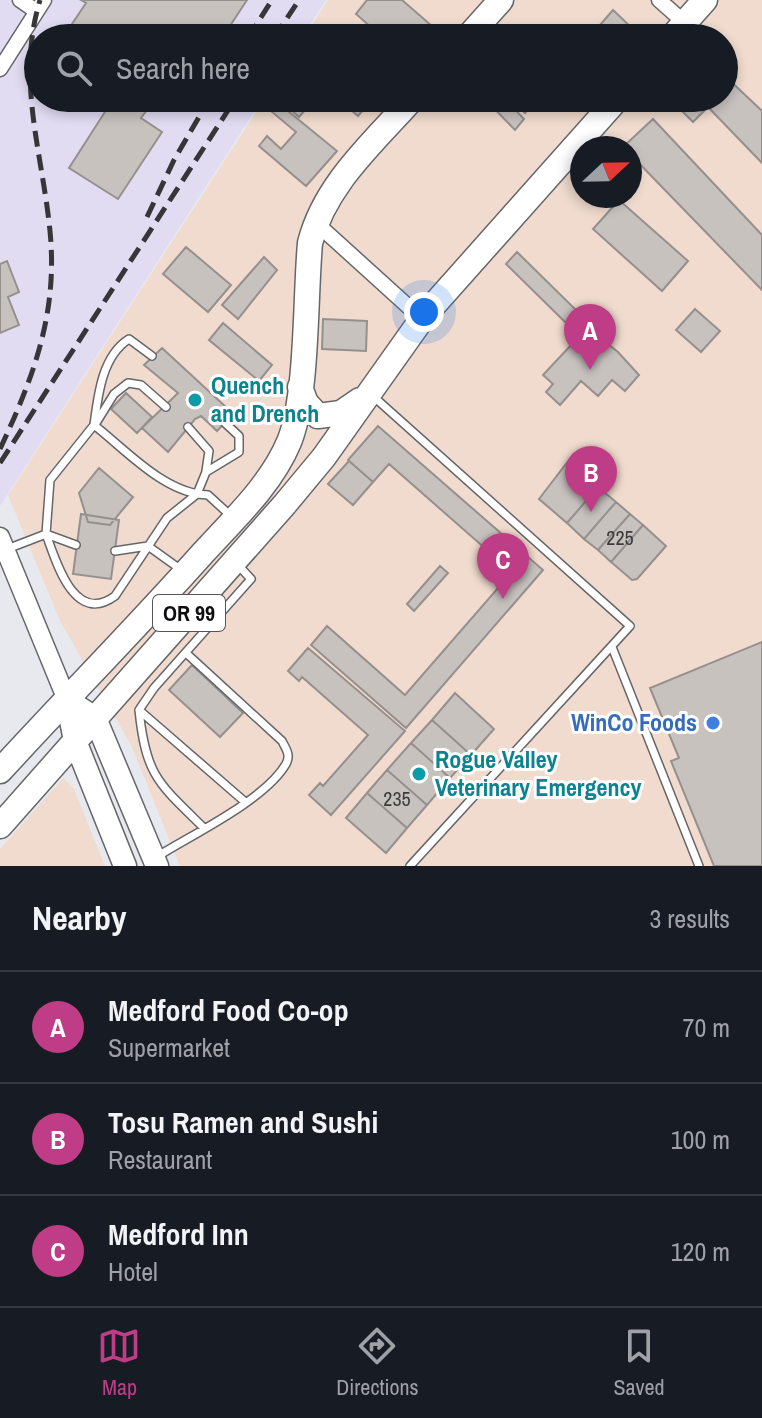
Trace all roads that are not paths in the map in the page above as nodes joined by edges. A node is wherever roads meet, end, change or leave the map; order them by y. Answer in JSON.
{"nodes":[{"id":1,"x":20,"y":0,"type":"edge"},
{"id":2,"x":659,"y":0,"type":"edge"},
{"id":3,"x":705,"y":0,"type":"edge"},
{"id":4,"x":494,"y":2,"type":"edge"},
{"id":5,"x":40,"y":6,"type":"edge"},
{"id":6,"x":29,"y":24,"type":"edge"},
{"id":7,"x":478,"y":24,"type":"edge"},
{"id":8,"x":674,"y":24,"type":"edge"},
{"id":9,"x":683,"y":24,"type":"edge"},
{"id":10,"x":24,"y":31,"type":"edge"},
{"id":11,"x":0,"y":69,"type":"edge"},
{"id":12,"x":400,"y":112,"type":"edge"},
{"id":13,"x":606,"y":112,"type":"edge"},
{"id":14,"x":315,"y":222,"type":"junction"},
{"id":15,"x":422,"y":319,"type":"junction"},
{"id":16,"x":152,"y":356,"type":"dead end"},
{"id":17,"x":300,"y":387,"type":"junction"},
{"id":18,"x":370,"y":393,"type":"junction"},
{"id":19,"x":166,"y":407,"type":"dead end"},
{"id":20,"x":225,"y":423,"type":"dead end"},
{"id":21,"x":94,"y":425,"type":"junction"},
{"id":22,"x":188,"y":427,"type":"dead end"},
{"id":23,"x":206,"y":472,"type":"junction"},
{"id":24,"x":197,"y":494,"type":"junction"},
{"id":25,"x":234,"y":519,"type":"junction"},
{"id":26,"x":46,"y":534,"type":"junction"},
{"id":27,"x":76,"y":545,"type":"dead end"},
{"id":28,"x":2,"y":546,"type":"edge"},
{"id":29,"x":148,"y":546,"type":"junction"},
{"id":30,"x":115,"y":551,"type":"dead end"},
{"id":31,"x":185,"y":573,"type":"junction"},
{"id":32,"x":215,"y":602,"type":"junction"},
{"id":33,"x":612,"y":647,"type":"junction"},
{"id":34,"x":186,"y":653,"type":"junction"},
{"id":35,"x":67,"y":700,"type":"junction"},
{"id":36,"x":139,"y":710,"type":"junction"},
{"id":37,"x":95,"y":718,"type":"junction"},
{"id":38,"x":75,"y":741,"type":"junction"},
{"id":39,"x":0,"y":771,"type":"edge"},
{"id":40,"x":244,"y":801,"type":"junction"},
{"id":41,"x":0,"y":826,"type":"edge"},
{"id":42,"x":204,"y":828,"type":"junction"},
{"id":43,"x":155,"y":862,"type":"edge"},
{"id":44,"x":125,"y":866,"type":"edge"},
{"id":45,"x":410,"y":866,"type":"edge"},
{"id":46,"x":699,"y":866,"type":"edge"}],
"edges":[{"from":1,"to":5,"type":"street"},
{"from":2,"to":8,"type":"street"},
{"from":3,"to":9,"type":"main road"},
{"from":4,"to":7,"type":"main road"},
{"from":5,"to":6,"type":"street"},
{"from":10,"to":11,"type":"street"},
{"from":12,"to":14,"type":"main road","number":"OR 99"},
{"from":13,"to":15,"type":"main road","number":"OR 99"},
{"from":14,"to":15,"type":"street"},
{"from":14,"to":17,"type":"main road","number":"OR 99"},
{"from":15,"to":18,"type":"main road","number":"OR 99"},
{"from":16,"to":21,"type":"lane"},
{"from":17,"to":18,"type":"main road"},
{"from":17,"to":25,"type":"main road","number":"OR 99"},
{"from":18,"to":32,"type":"main road","number":"OR 99"},
{"from":18,"to":33,"type":"lane"},
{"from":19,"to":21,"type":"lane"},
{"from":20,"to":23,"type":"lane"},
{"from":21,"to":24,"type":"lane"},
{"from":21,"to":26,"type":"lane"},
{"from":22,"to":23,"type":"lane"},
{"from":23,"to":24,"type":"lane"},
{"from":24,"to":25,"type":"lane"},
{"from":24,"to":29,"type":"lane"},
{"from":25,"to":31,"type":"main road","number":"OR 99"},
{"from":26,"to":27,"type":"lane"},
{"from":26,"to":28,"type":"lane"},
{"from":26,"to":29,"type":"lane"},
{"from":28,"to":35,"type":"street"},
{"from":29,"to":30,"type":"lane"},
{"from":29,"to":31,"type":"lane"},
{"from":31,"to":35,"type":"main road","number":"OR 99"},
{"from":32,"to":34,"type":"lane"},
{"from":32,"to":37,"type":"main road","number":"OR 99"},
{"from":33,"to":45,"type":"lane"},
{"from":33,"to":46,"type":"lane"},
{"from":34,"to":36,"type":"lane"},
{"from":34,"to":40,"type":"lane"},
{"from":35,"to":37,"type":"main road"},
{"from":35,"to":38,"type":"main road"},
{"from":35,"to":39,"type":"main road","number":"OR 99"},
{"from":36,"to":40,"type":"lane"},
{"from":36,"to":42,"type":"lane"},
{"from":37,"to":38,"type":"main road","number":"OR 99"},
{"from":37,"to":43,"type":"main road"},
{"from":38,"to":41,"type":"main road","number":"OR 99"},
{"from":38,"to":44,"type":"main road"},
{"from":40,"to":42,"type":"lane"},
{"from":42,"to":43,"type":"lane"}]}
